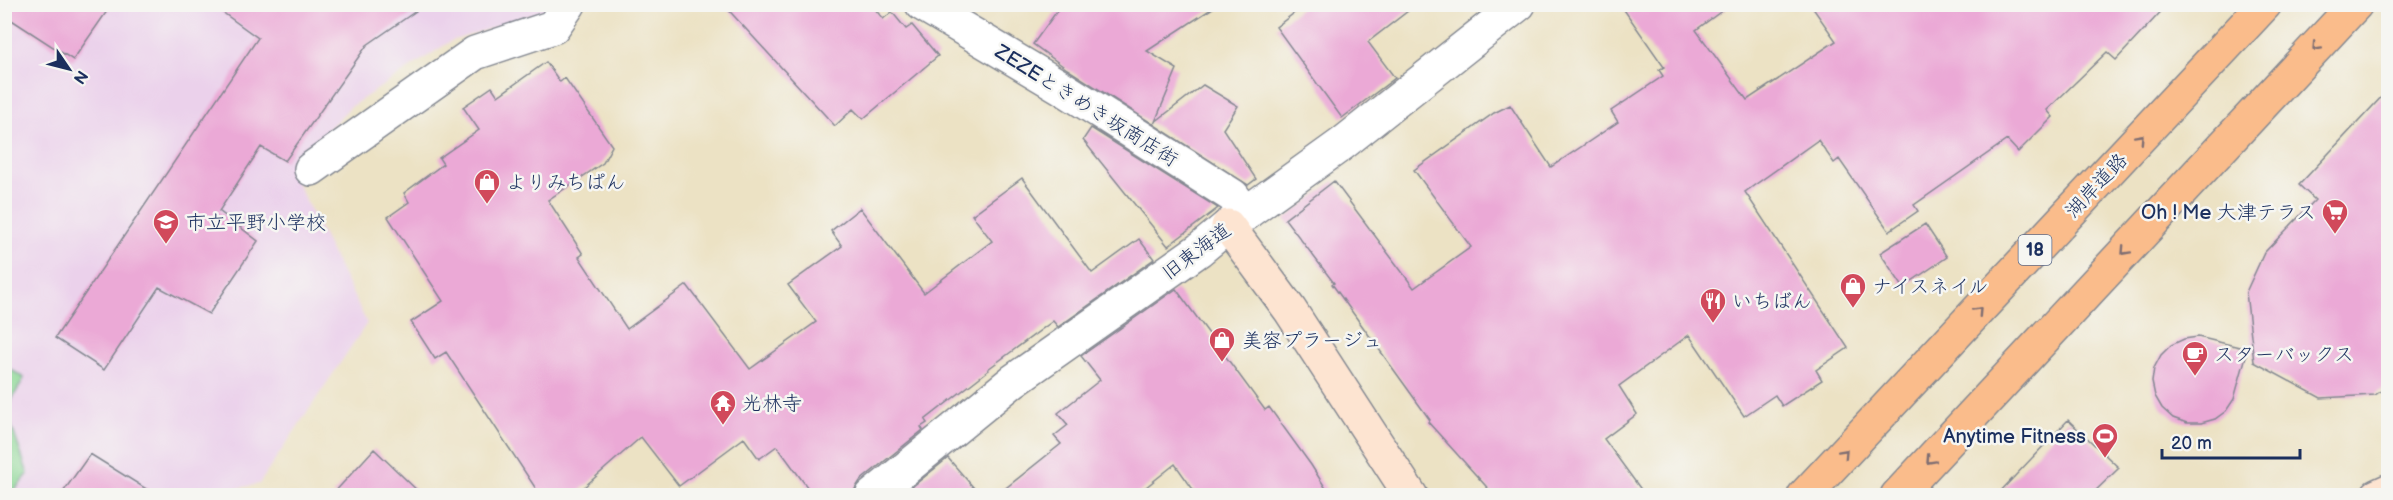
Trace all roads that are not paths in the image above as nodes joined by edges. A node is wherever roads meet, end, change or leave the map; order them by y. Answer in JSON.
{"nodes":[{"id":1,"x":569,"y":4,"type":"edge"},
{"id":2,"x":922,"y":4,"type":"edge"},
{"id":3,"x":1519,"y":4,"type":"edge"},
{"id":4,"x":2265,"y":4,"type":"edge"},
{"id":5,"x":2356,"y":4,"type":"edge"},
{"id":6,"x":311,"y":169,"type":"dead end"},
{"id":7,"x":1237,"y":220,"type":"junction"},
{"id":8,"x":2388,"y":491,"type":"edge"},
{"id":9,"x":872,"y":495,"type":"edge"},
{"id":10,"x":1411,"y":495,"type":"edge"},
{"id":11,"x":1804,"y":495,"type":"edge"},
{"id":12,"x":1897,"y":495,"type":"edge"},
{"id":13,"x":2377,"y":495,"type":"edge"}],
"edges":[{"from":1,"to":6,"type":"street"},
{"from":2,"to":7,"type":"street","name":"ZEZEときめき坂商店街"},
{"from":3,"to":7,"type":"street","name":"旧東海道"},
{"from":11,"to":4,"type":"main road","name":"湖岸道路","number":"18","one_way":true},
{"from":5,"to":12,"type":"main road","one_way":true},
{"from":7,"to":9,"type":"street","name":"旧東海道"},
{"from":7,"to":10,"type":"street"},
{"from":8,"to":13,"type":"street"}]}
